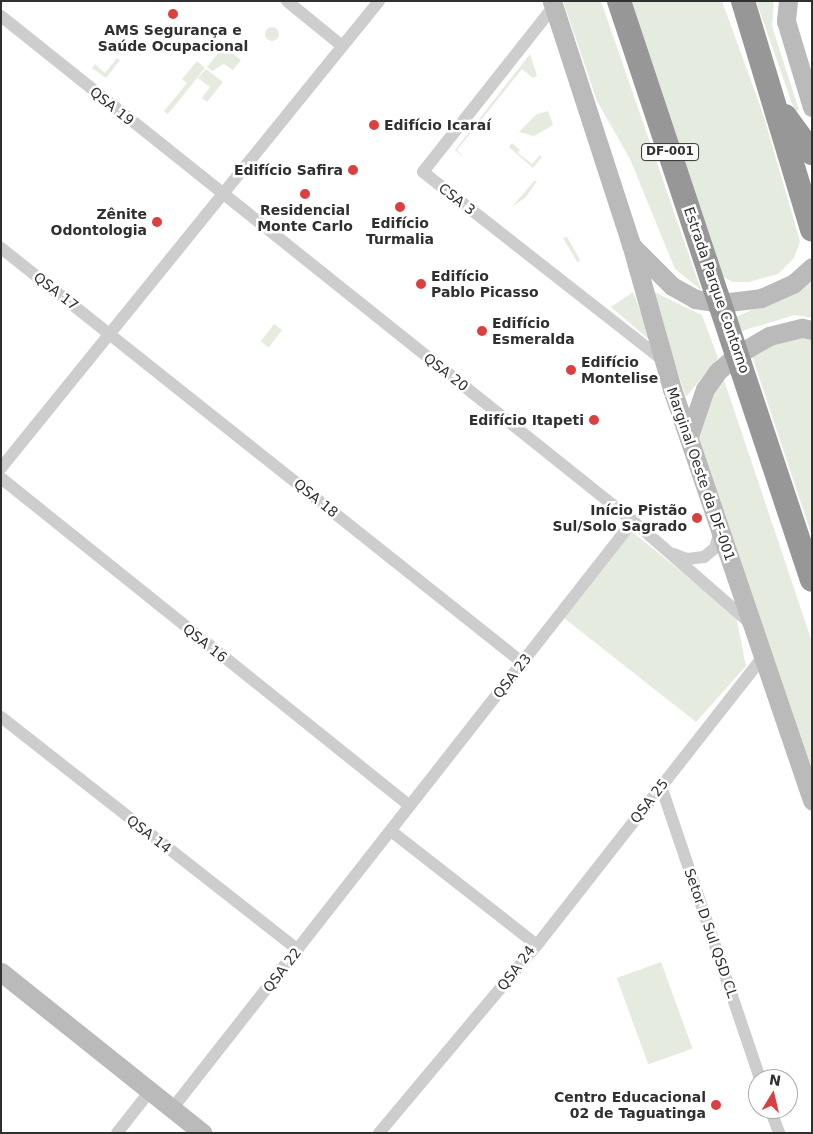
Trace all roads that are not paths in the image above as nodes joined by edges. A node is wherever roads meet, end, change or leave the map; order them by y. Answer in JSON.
{"nodes":[{"id":1,"x":288,"y":1,"type":"edge"},
{"id":2,"x":378,"y":1,"type":"edge"},
{"id":3,"x":619,"y":1,"type":"edge"},
{"id":4,"x":743,"y":1,"type":"edge"},
{"id":5,"x":787,"y":2,"type":"edge"},
{"id":6,"x":551,"y":3,"type":"edge"},
{"id":7,"x":1,"y":16,"type":"edge"},
{"id":8,"x":342,"y":46,"type":"junction"},
{"id":9,"x":774,"y":100,"type":"junction"},
{"id":10,"x":812,"y":107,"type":"edge"},
{"id":11,"x":812,"y":153,"type":"edge"},
{"id":12,"x":222,"y":195,"type":"junction"},
{"id":13,"x":812,"y":230,"type":"edge"},
{"id":14,"x":630,"y":244,"type":"junction"},
{"id":15,"x":1,"y":248,"type":"edge"},
{"id":16,"x":812,"y":267,"type":"edge"},
{"id":17,"x":722,"y":303,"type":"junction"},
{"id":18,"x":812,"y":330,"type":"edge"},
{"id":19,"x":110,"y":334,"type":"junction"},
{"id":20,"x":738,"y":354,"type":"junction"},
{"id":21,"x":664,"y":361,"type":"junction"},
{"id":22,"x":689,"y":436,"type":"junction"},
{"id":23,"x":1,"y":468,"type":"edge"},
{"id":24,"x":1,"y":478,"type":"edge"},
{"id":25,"x":634,"y":521,"type":"junction"},
{"id":26,"x":721,"y":530,"type":"junction"},
{"id":27,"x":669,"y":552,"type":"junction"},
{"id":28,"x":812,"y":580,"type":"edge"},
{"id":29,"x":750,"y":623,"type":"junction"},
{"id":30,"x":762,"y":658,"type":"junction"},
{"id":31,"x":523,"y":663,"type":"junction"},
{"id":32,"x":1,"y":717,"type":"edge"},
{"id":33,"x":661,"y":786,"type":"junction"},
{"id":34,"x":812,"y":801,"type":"edge"},
{"id":35,"x":410,"y":806,"type":"junction"},
{"id":36,"x":391,"y":831,"type":"junction"},
{"id":37,"x":537,"y":945,"type":"junction"},
{"id":38,"x":298,"y":950,"type":"junction"},
{"id":39,"x":1,"y":972,"type":"edge"},
{"id":40,"x":757,"y":1069,"type":"edge"},
{"id":41,"x":150,"y":1091,"type":"junction"},
{"id":42,"x":172,"y":1109,"type":"junction"},
{"id":43,"x":773,"y":1119,"type":"edge"},
{"id":44,"x":118,"y":1133,"type":"edge"},
{"id":45,"x":203,"y":1133,"type":"edge"},
{"id":46,"x":379,"y":1133,"type":"edge"},
{"id":47,"x":778,"y":1133,"type":"edge"}],
"edges":[{"from":1,"to":8,"type":"street"},
{"from":2,"to":8,"type":"street"},
{"from":3,"to":17,"type":"highway","name":"Estrada Parque Contorno","number":"DF-001"},
{"from":4,"to":9,"type":"highway"},
{"from":5,"to":10,"type":"main road"},
{"from":6,"to":14,"type":"main road","name":"Marginal Oeste da DF-001"},
{"from":6,"to":21,"type":"street","name":"CSA 3"},
{"from":7,"to":12,"type":"street","name":"QSA 19"},
{"from":8,"to":12,"type":"street"},
{"from":9,"to":11,"type":"highway"},
{"from":9,"to":13,"type":"highway"},
{"from":12,"to":19,"type":"street"},
{"from":12,"to":25,"type":"street","name":"QSA 20"},
{"from":14,"to":17,"type":"main road"},
{"from":14,"to":21,"type":"main road","name":"Marginal Oeste da DF-001"},
{"from":15,"to":19,"type":"street","name":"QSA 17"},
{"from":16,"to":17,"type":"main road"},
{"from":17,"to":20,"type":"highway","name":"Estrada Parque Contorno","number":"DF-001"},
{"from":18,"to":20,"type":"main road"},
{"from":19,"to":23,"type":"street"},
{"from":19,"to":31,"type":"street","name":"QSA 18"},
{"from":20,"to":22,"type":"main road"},
{"from":20,"to":28,"type":"highway","name":"Estrada Parque Contorno","number":"DF-001"},
{"from":21,"to":22,"type":"main road","name":"Marginal Oeste da DF-001"},
{"from":22,"to":26,"type":"main road","name":"Marginal Oeste da DF-001"},
{"from":24,"to":35,"type":"street","name":"QSA 16"},
{"from":25,"to":27,"type":"street","name":"QSA 20"},
{"from":25,"to":31,"type":"street","name":"QSA 23"},
{"from":26,"to":27,"type":"street","name":"QSA 20"},
{"from":26,"to":29,"type":"main road","name":"Marginal Oeste da DF-001"},
{"from":27,"to":29,"type":"street","name":"QSA 20"},
{"from":29,"to":30,"type":"main road","name":"Marginal Oeste da DF-001"},
{"from":30,"to":33,"type":"street","name":"QSA 25"},
{"from":30,"to":34,"type":"main road","name":"Marginal Oeste da DF-001"},
{"from":31,"to":35,"type":"street","name":"QSA 23"},
{"from":32,"to":38,"type":"street","name":"QSA 14"},
{"from":33,"to":37,"type":"street","name":"QSA 25"},
{"from":33,"to":40,"type":"street","name":"Setor D Sul QSD CL"},
{"from":35,"to":36,"type":"street","name":"QSA 23"},
{"from":36,"to":37,"type":"street","name":"QSA 24"},
{"from":36,"to":38,"type":"street","name":"QSA 22"},
{"from":37,"to":46,"type":"street","name":"QSA 24"},
{"from":38,"to":42,"type":"street","name":"QSA 22"},
{"from":39,"to":41,"type":"main road"},
{"from":41,"to":42,"type":"main road"},
{"from":41,"to":44,"type":"street"},
{"from":42,"to":45,"type":"main road"},
{"from":43,"to":47,"type":"street"}]}
